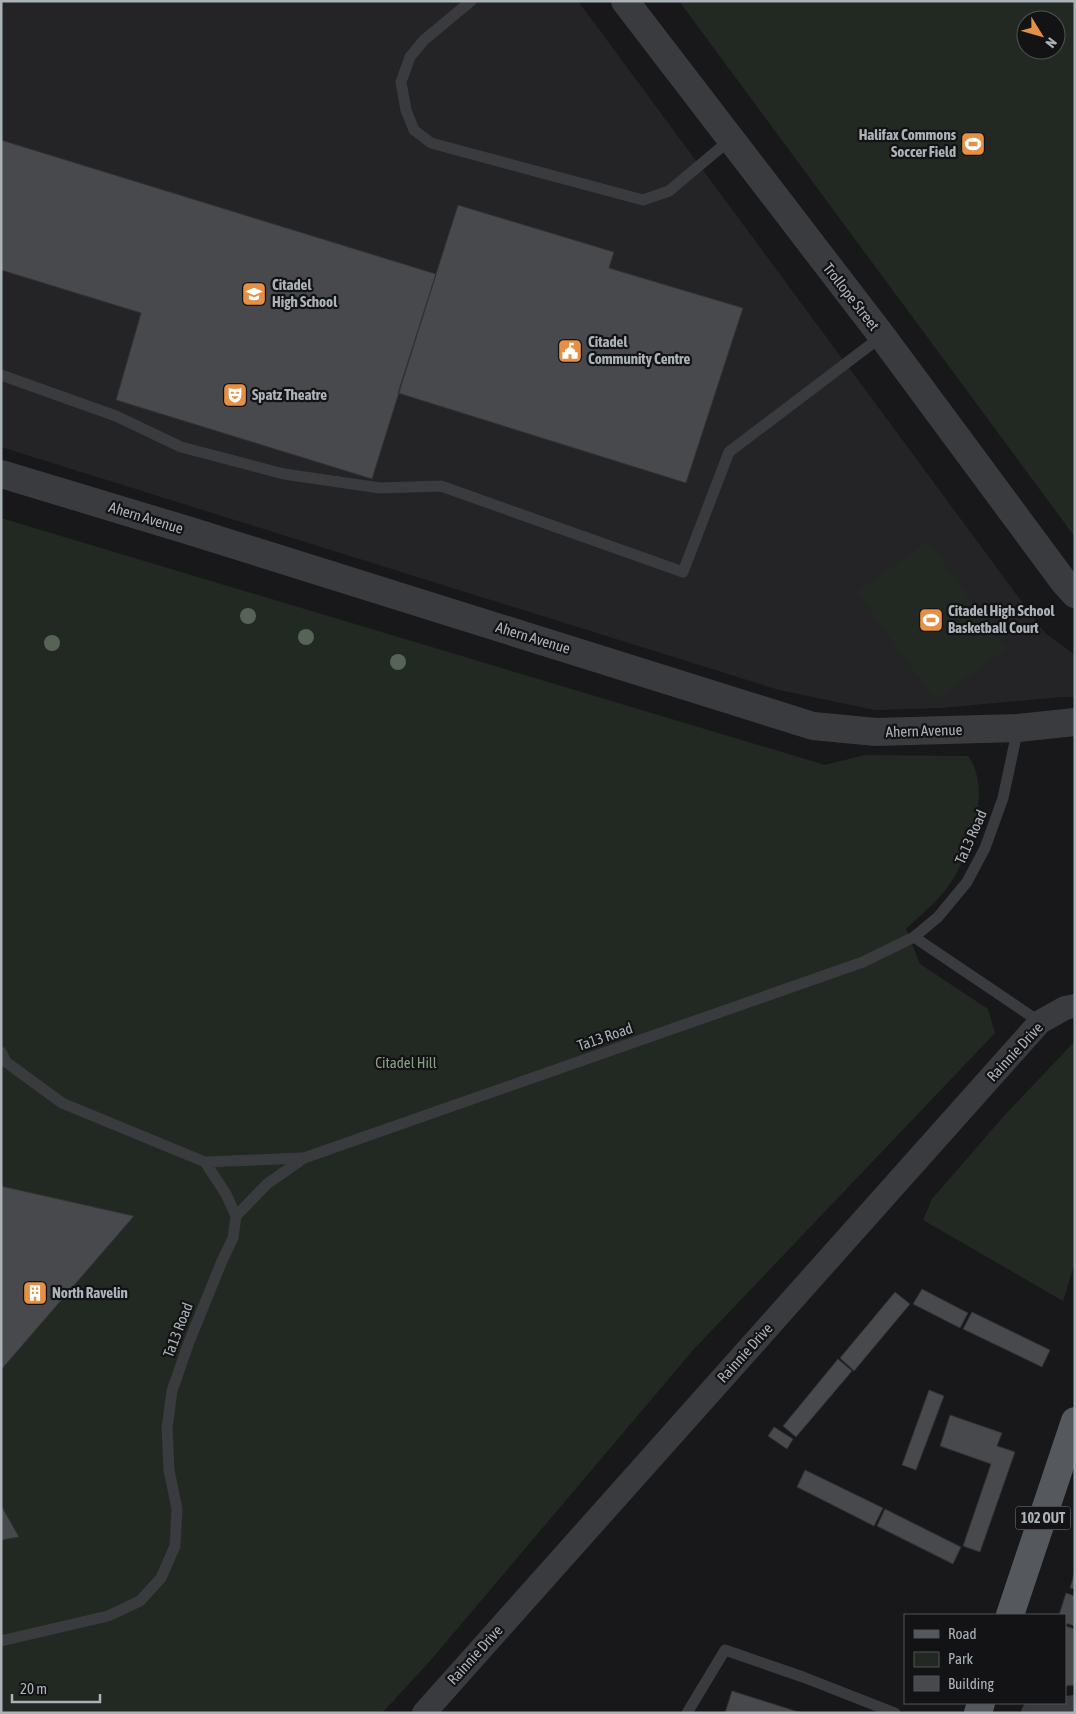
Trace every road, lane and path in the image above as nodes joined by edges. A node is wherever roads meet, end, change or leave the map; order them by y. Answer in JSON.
{"nodes":[{"id":1,"x":471,"y":1,"type":"edge"},
{"id":2,"x":625,"y":1,"type":"edge"},
{"id":3,"x":731,"y":140,"type":"junction"},
{"id":4,"x":882,"y":336,"type":"junction"},
{"id":5,"x":1,"y":375,"type":"edge"},
{"id":6,"x":1,"y":474,"type":"edge"},
{"id":7,"x":1075,"y":594,"type":"edge"},
{"id":8,"x":1075,"y":722,"type":"edge"},
{"id":9,"x":1018,"y":728,"type":"junction"},
{"id":10,"x":914,"y":937,"type":"junction"},
{"id":11,"x":1075,"y":1006,"type":"edge"},
{"id":12,"x":1040,"y":1022,"type":"junction"},
{"id":13,"x":1,"y":1052,"type":"edge"},
{"id":14,"x":304,"y":1158,"type":"junction"},
{"id":15,"x":204,"y":1162,"type":"junction"},
{"id":16,"x":236,"y":1216,"type":"junction"},
{"id":17,"x":1075,"y":1421,"type":"edge"},
{"id":18,"x":1010,"y":1614,"type":"edge"},
{"id":19,"x":1,"y":1641,"type":"edge"},
{"id":20,"x":1075,"y":1707,"type":"edge"},
{"id":21,"x":424,"y":1713,"type":"edge"},
{"id":22,"x":688,"y":1713,"type":"edge"},
{"id":23,"x":895,"y":1713,"type":"edge"},
{"id":24,"x":1033,"y":1713,"type":"edge"}],
"edges":[{"from":1,"to":3,"type":"lane"},
{"from":2,"to":3,"type":"street","name":"Trollope Street"},
{"from":3,"to":4,"type":"street","name":"Trollope Street"},
{"from":4,"to":5,"type":"lane"},
{"from":4,"to":7,"type":"street","name":"Trollope Street"},
{"from":6,"to":9,"type":"street","name":"Ahern Avenue"},
{"from":8,"to":9,"type":"street","name":"Ahern Avenue"},
{"from":9,"to":10,"type":"lane","name":"Ta13 Road"},
{"from":10,"to":12,"type":"lane"},
{"from":10,"to":14,"type":"lane","name":"Ta13 Road"},
{"from":11,"to":12,"type":"street","name":"Rainnie Drive"},
{"from":12,"to":21,"type":"street","name":"Rainnie Drive"},
{"from":13,"to":15,"type":"lane"},
{"from":14,"to":15,"type":"lane"},
{"from":14,"to":16,"type":"lane"},
{"from":15,"to":16,"type":"lane"},
{"from":16,"to":19,"type":"lane","name":"Ta13 Road"},
{"from":17,"to":18,"type":"main road","number":"102 OUT"},
{"from":20,"to":24,"type":"street"},
{"from":22,"to":23,"type":"lane"}]}
